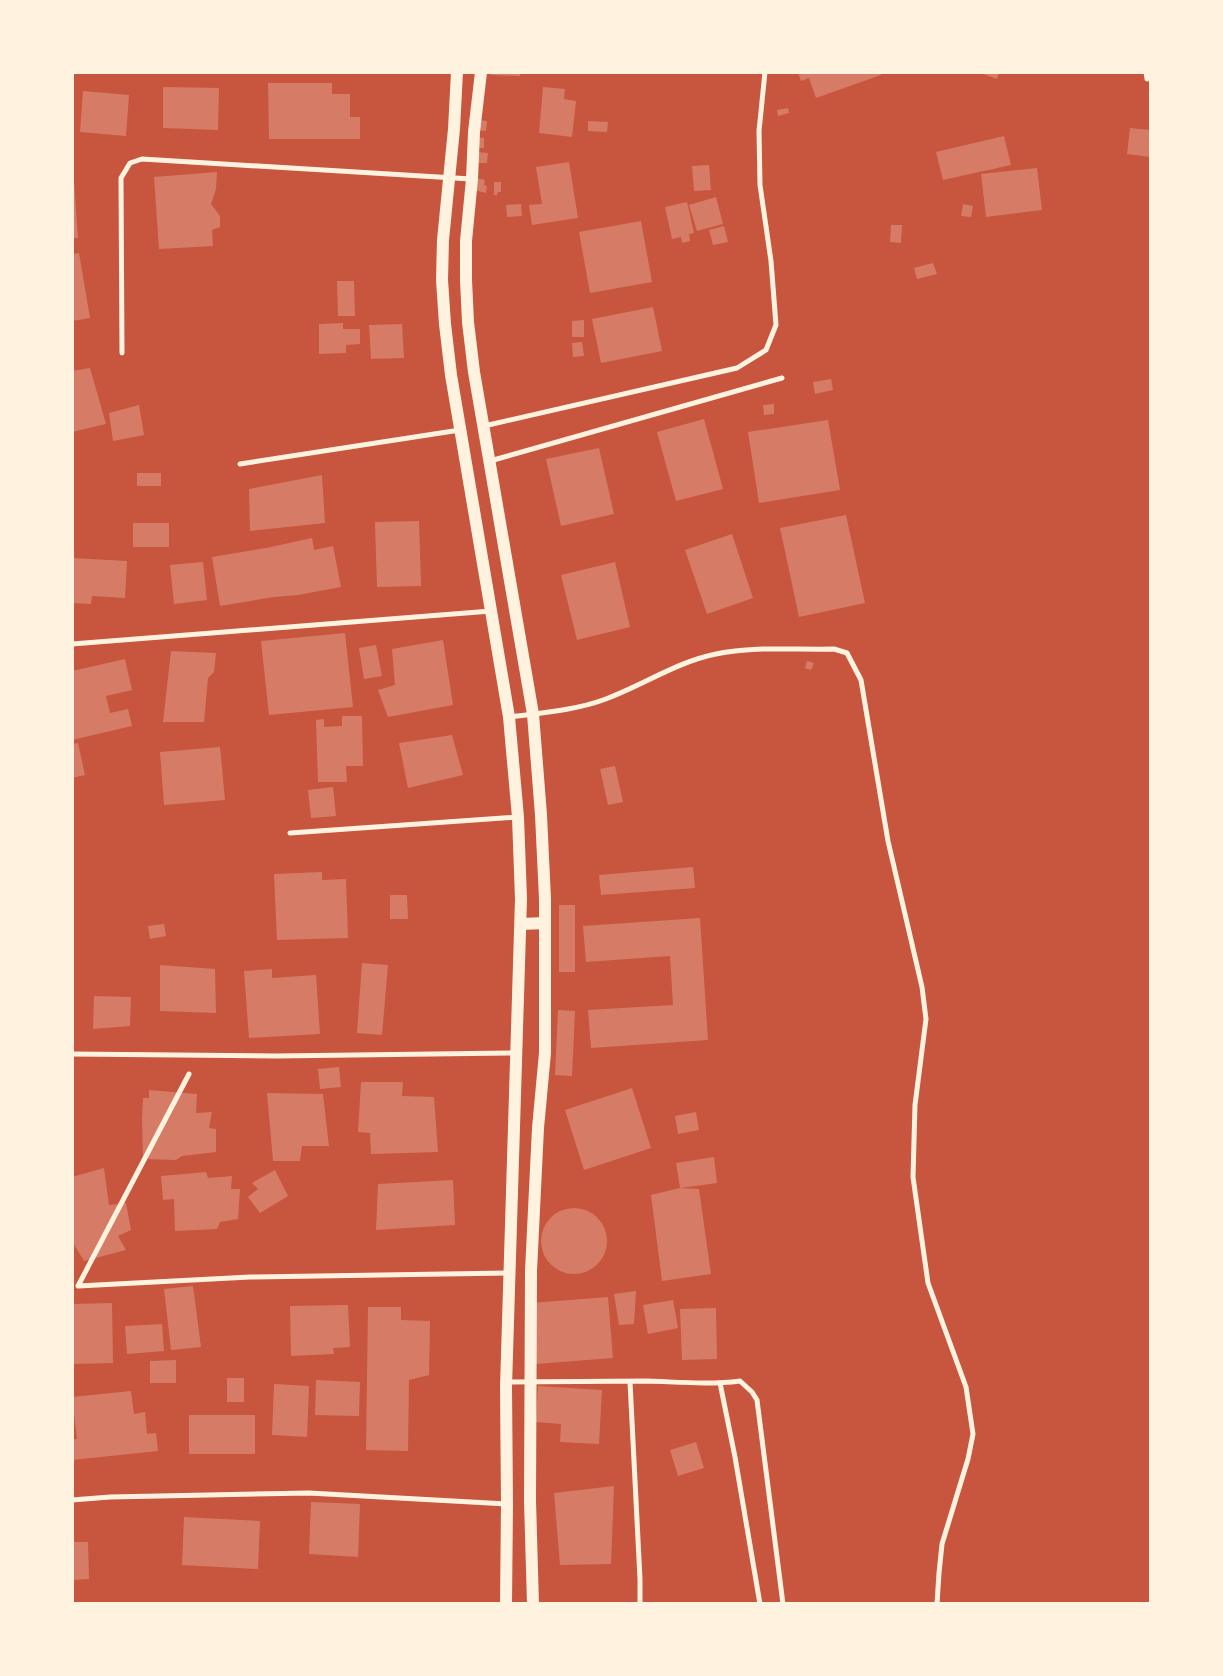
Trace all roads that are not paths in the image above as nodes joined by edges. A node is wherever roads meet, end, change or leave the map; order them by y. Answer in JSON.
{"nodes":[{"id":1,"x":457,"y":72,"type":"edge"},
{"id":2,"x":481,"y":72,"type":"edge"},
{"id":3,"x":765,"y":72,"type":"edge"},
{"id":4,"x":1146,"y":72,"type":"edge"},
{"id":5,"x":1147,"y":79,"type":"dead end"},
{"id":6,"x":449,"y":176,"type":"junction"},
{"id":7,"x":472,"y":179,"type":"junction"},
{"id":8,"x":122,"y":353,"type":"dead end"},
{"id":9,"x":782,"y":378,"type":"dead end"},
{"id":10,"x":484,"y":426,"type":"junction"},
{"id":11,"x":460,"y":430,"type":"junction"},
{"id":12,"x":490,"y":461,"type":"junction"},
{"id":13,"x":240,"y":464,"type":"dead end"},
{"id":14,"x":492,"y":611,"type":"junction"},
{"id":15,"x":72,"y":644,"type":"edge"},
{"id":16,"x":533,"y":714,"type":"junction"},
{"id":17,"x":509,"y":717,"type":"junction"},
{"id":18,"x":518,"y":816,"type":"junction"},
{"id":19,"x":290,"y":834,"type":"dead end"},
{"id":20,"x":545,"y":923,"type":"junction"},
{"id":21,"x":520,"y":924,"type":"junction"},
{"id":22,"x":517,"y":1053,"type":"junction"},
{"id":23,"x":72,"y":1054,"type":"edge"},
{"id":24,"x":189,"y":1074,"type":"dead end"},
{"id":25,"x":509,"y":1273,"type":"junction"},
{"id":26,"x":506,"y":1382,"type":"junction"},
{"id":27,"x":531,"y":1382,"type":"junction"},
{"id":28,"x":630,"y":1382,"type":"junction"},
{"id":29,"x":720,"y":1383,"type":"junction"},
{"id":30,"x":72,"y":1500,"type":"edge"},
{"id":31,"x":507,"y":1504,"type":"junction"},
{"id":32,"x":506,"y":1604,"type":"edge"},
{"id":33,"x":534,"y":1604,"type":"edge"},
{"id":34,"x":640,"y":1604,"type":"edge"},
{"id":35,"x":760,"y":1604,"type":"edge"},
{"id":36,"x":783,"y":1604,"type":"edge"},
{"id":37,"x":937,"y":1604,"type":"edge"}],
"edges":[{"from":1,"to":6,"type":"main road"},
{"from":2,"to":7,"type":"main road"},
{"from":3,"to":10,"type":"street"},
{"from":4,"to":5,"type":"street"},
{"from":6,"to":7,"type":"street"},
{"from":6,"to":8,"type":"street"},
{"from":6,"to":11,"type":"main road"},
{"from":7,"to":10,"type":"main road"},
{"from":9,"to":12,"type":"street"},
{"from":10,"to":12,"type":"main road"},
{"from":11,"to":13,"type":"street"},
{"from":11,"to":14,"type":"main road"},
{"from":12,"to":16,"type":"main road"},
{"from":14,"to":15,"type":"street"},
{"from":14,"to":17,"type":"main road"},
{"from":16,"to":17,"type":"street"},
{"from":16,"to":20,"type":"main road"},
{"from":16,"to":37,"type":"street"},
{"from":17,"to":18,"type":"main road"},
{"from":18,"to":19,"type":"street"},
{"from":18,"to":21,"type":"main road"},
{"from":20,"to":21,"type":"main road"},
{"from":20,"to":27,"type":"main road"},
{"from":21,"to":22,"type":"main road"},
{"from":22,"to":23,"type":"street"},
{"from":22,"to":25,"type":"main road"},
{"from":24,"to":25,"type":"street"},
{"from":25,"to":26,"type":"main road"},
{"from":26,"to":27,"type":"street"},
{"from":26,"to":31,"type":"main road"},
{"from":27,"to":28,"type":"street"},
{"from":27,"to":33,"type":"main road"},
{"from":28,"to":29,"type":"street"},
{"from":28,"to":34,"type":"street"},
{"from":29,"to":35,"type":"street"},
{"from":29,"to":36,"type":"street"},
{"from":30,"to":31,"type":"street"},
{"from":31,"to":32,"type":"main road"}]}
